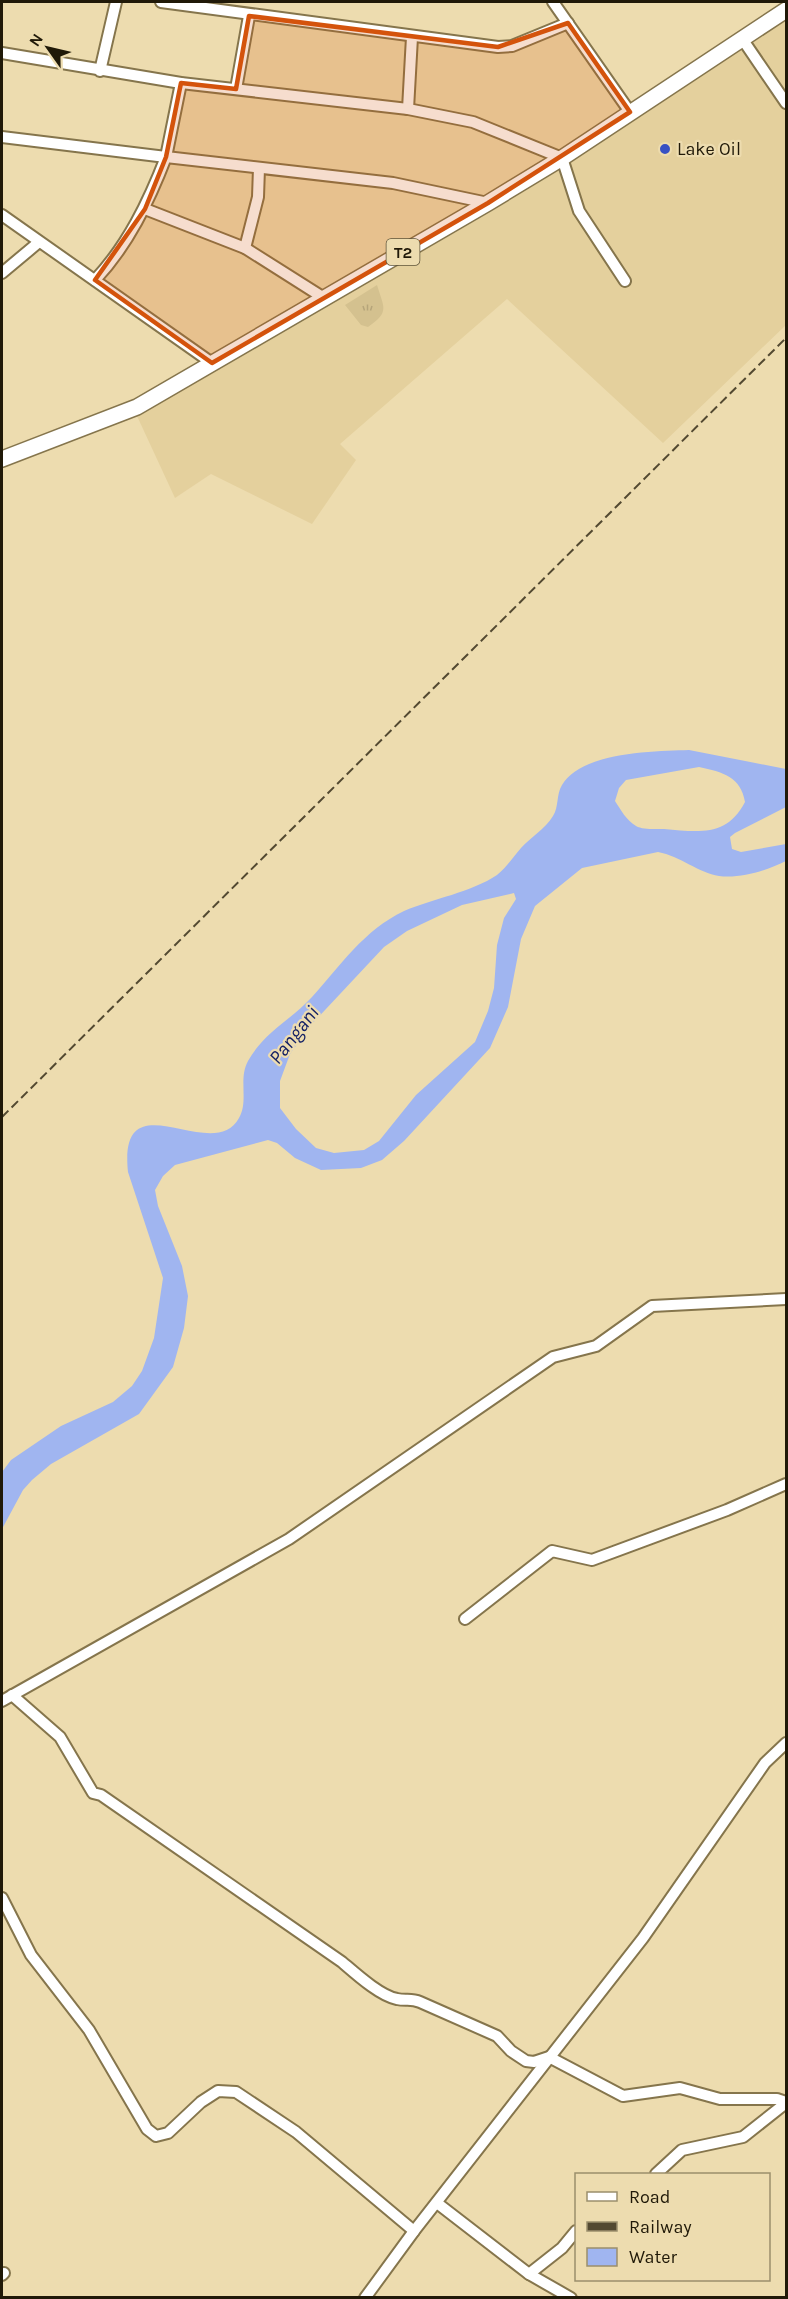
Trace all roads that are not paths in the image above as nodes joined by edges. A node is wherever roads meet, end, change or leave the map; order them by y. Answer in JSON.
{"nodes":[{"id":1,"x":116,"y":2,"type":"edge"},
{"id":2,"x":161,"y":2,"type":"edge"},
{"id":3,"x":553,"y":2,"type":"edge"},
{"id":4,"x":786,"y":10,"type":"edge"},
{"id":5,"x":249,"y":15,"type":"junction"},
{"id":6,"x":568,"y":23,"type":"junction"},
{"id":7,"x":412,"y":37,"type":"junction"},
{"id":8,"x":743,"y":40,"type":"junction"},
{"id":9,"x":2,"y":53,"type":"edge"},
{"id":10,"x":100,"y":70,"type":"junction"},
{"id":11,"x":181,"y":83,"type":"junction"},
{"id":12,"x":236,"y":89,"type":"junction"},
{"id":13,"x":786,"y":103,"type":"edge"},
{"id":14,"x":408,"y":109,"type":"junction"},
{"id":15,"x":630,"y":112,"type":"junction"},
{"id":16,"x":2,"y":137,"type":"edge"},
{"id":17,"x":166,"y":157,"type":"junction"},
{"id":18,"x":562,"y":158,"type":"junction"},
{"id":19,"x":260,"y":168,"type":"junction"},
{"id":20,"x":488,"y":203,"type":"junction"},
{"id":21,"x":145,"y":209,"type":"junction"},
{"id":22,"x":2,"y":215,"type":"edge"},
{"id":23,"x":39,"y":242,"type":"junction"},
{"id":24,"x":245,"y":248,"type":"junction"},
{"id":25,"x":2,"y":273,"type":"edge"},
{"id":26,"x":95,"y":280,"type":"junction"},
{"id":27,"x":625,"y":281,"type":"dead end"},
{"id":28,"x":324,"y":298,"type":"junction"},
{"id":29,"x":212,"y":363,"type":"junction"},
{"id":30,"x":2,"y":459,"type":"edge"},
{"id":31,"x":786,"y":1299,"type":"edge"},
{"id":32,"x":786,"y":1484,"type":"edge"},
{"id":33,"x":465,"y":1619,"type":"dead end"},
{"id":34,"x":12,"y":1695,"type":"junction"},
{"id":35,"x":2,"y":1701,"type":"edge"},
{"id":36,"x":786,"y":1743,"type":"edge"},
{"id":37,"x":2,"y":1898,"type":"edge"},
{"id":38,"x":549,"y":2057,"type":"junction"},
{"id":39,"x":786,"y":2103,"type":"edge"},
{"id":40,"x":658,"y":2173,"type":"edge"},
{"id":41,"x":437,"y":2203,"type":"junction"},
{"id":42,"x":414,"y":2230,"type":"junction"},
{"id":43,"x":575,"y":2231,"type":"edge"},
{"id":44,"x":529,"y":2274,"type":"junction"},
{"id":45,"x":365,"y":2298,"type":"edge"},
{"id":46,"x":571,"y":2298,"type":"edge"}],
"edges":[{"from":1,"to":10,"type":"street"},
{"from":2,"to":5,"type":"street"},
{"from":3,"to":6,"type":"street"},
{"from":4,"to":8,"type":"highway","number":"T2"},
{"from":5,"to":7,"type":"street"},
{"from":5,"to":12,"type":"street"},
{"from":6,"to":7,"type":"street"},
{"from":6,"to":15,"type":"street"},
{"from":7,"to":14,"type":"street"},
{"from":8,"to":13,"type":"street"},
{"from":8,"to":15,"type":"highway","number":"T2"},
{"from":9,"to":10,"type":"street"},
{"from":10,"to":11,"type":"street"},
{"from":11,"to":12,"type":"street"},
{"from":11,"to":17,"type":"street"},
{"from":12,"to":14,"type":"street"},
{"from":14,"to":18,"type":"street"},
{"from":15,"to":18,"type":"highway","number":"T2"},
{"from":16,"to":17,"type":"street"},
{"from":17,"to":19,"type":"street"},
{"from":17,"to":21,"type":"street"},
{"from":18,"to":20,"type":"highway","number":"T2"},
{"from":18,"to":27,"type":"street"},
{"from":19,"to":20,"type":"street"},
{"from":19,"to":24,"type":"street"},
{"from":20,"to":28,"type":"highway","number":"T2"},
{"from":21,"to":24,"type":"street"},
{"from":21,"to":26,"type":"street"},
{"from":22,"to":23,"type":"street"},
{"from":23,"to":25,"type":"street"},
{"from":23,"to":26,"type":"street"},
{"from":24,"to":28,"type":"street"},
{"from":26,"to":29,"type":"street"},
{"from":28,"to":29,"type":"highway","number":"T2"},
{"from":29,"to":30,"type":"highway","number":"T2"},
{"from":31,"to":34,"type":"street"},
{"from":32,"to":33,"type":"street"},
{"from":34,"to":35,"type":"street"},
{"from":34,"to":38,"type":"street"},
{"from":36,"to":38,"type":"street"},
{"from":37,"to":42,"type":"street"},
{"from":38,"to":39,"type":"street"},
{"from":38,"to":41,"type":"street"},
{"from":39,"to":40,"type":"street"},
{"from":41,"to":42,"type":"street"},
{"from":41,"to":44,"type":"street"},
{"from":42,"to":45,"type":"street"},
{"from":43,"to":44,"type":"street"},
{"from":44,"to":46,"type":"street"}]}
